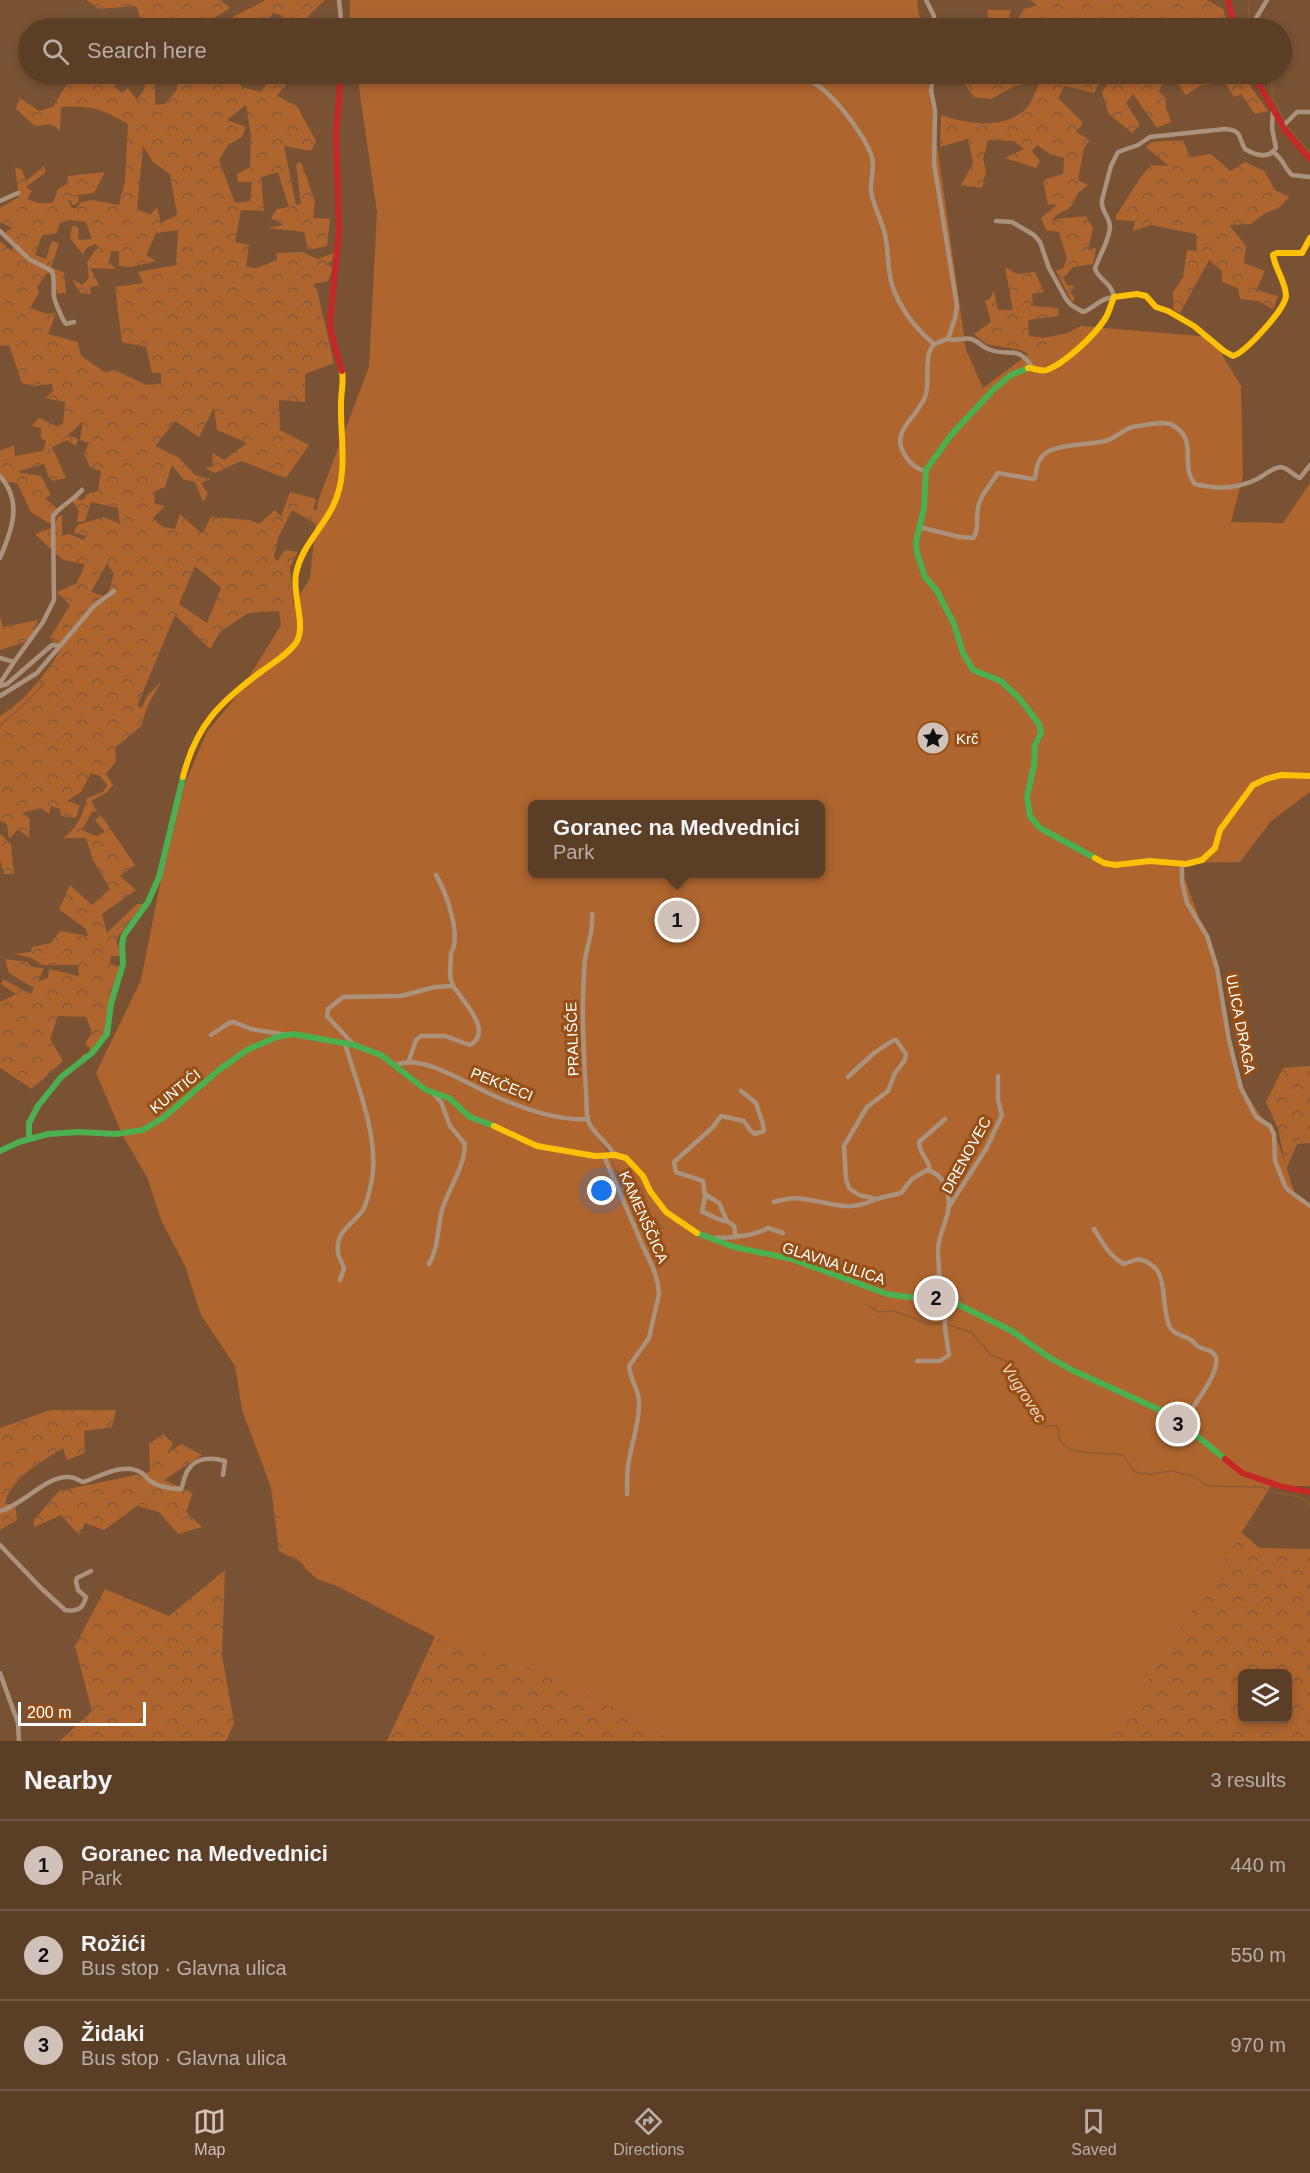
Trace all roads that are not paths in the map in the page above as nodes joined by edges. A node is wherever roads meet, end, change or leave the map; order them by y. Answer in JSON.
{"nodes":[{"id":1,"x":339,"y":0,"type":"edge"},
{"id":2,"x":926,"y":0,"type":"edge"},
{"id":3,"x":1228,"y":0,"type":"edge"},
{"id":4,"x":1267,"y":0,"type":"edge"},
{"id":5,"x":341,"y":18,"type":"edge"},
{"id":6,"x":934,"y":18,"type":"edge"},
{"id":7,"x":1232,"y":18,"type":"edge"},
{"id":8,"x":1256,"y":18,"type":"edge"},
{"id":9,"x":339,"y":84,"type":"edge"},
{"id":10,"x":816,"y":84,"type":"edge"},
{"id":11,"x":932,"y":84,"type":"edge"},
{"id":12,"x":1259,"y":84,"type":"edge"},
{"id":13,"x":1273,"y":110,"type":"junction"},
{"id":14,"x":1310,"y":112,"type":"edge"},
{"id":15,"x":1283,"y":126,"type":"junction"},
{"id":16,"x":1273,"y":152,"type":"junction"},
{"id":17,"x":1310,"y":159,"type":"edge"},
{"id":18,"x":1310,"y":177,"type":"edge"},
{"id":19,"x":18,"y":193,"type":"dead end"},
{"id":20,"x":0,"y":201,"type":"edge"},
{"id":21,"x":996,"y":221,"type":"dead end"},
{"id":22,"x":0,"y":231,"type":"edge"},
{"id":23,"x":1310,"y":238,"type":"edge"},
{"id":24,"x":1114,"y":297,"type":"junction"},
{"id":25,"x":74,"y":322,"type":"dead end"},
{"id":26,"x":948,"y":339,"type":"junction"},
{"id":27,"x":934,"y":344,"type":"junction"},
{"id":28,"x":1033,"y":368,"type":"junction"},
{"id":29,"x":1310,"y":465,"type":"edge"},
{"id":30,"x":926,"y":470,"type":"junction"},
{"id":31,"x":0,"y":476,"type":"edge"},
{"id":32,"x":82,"y":490,"type":"dead end"},
{"id":33,"x":919,"y":526,"type":"junction"},
{"id":34,"x":0,"y":558,"type":"edge"},
{"id":35,"x":114,"y":591,"type":"dead end"},
{"id":36,"x":59,"y":646,"type":"junction"},
{"id":37,"x":0,"y":658,"type":"edge"},
{"id":38,"x":14,"y":663,"type":"junction"},
{"id":39,"x":0,"y":684,"type":"edge"},
{"id":40,"x":0,"y":696,"type":"edge"},
{"id":41,"x":1310,"y":776,"type":"edge"},
{"id":42,"x":1182,"y":864,"type":"junction"},
{"id":43,"x":436,"y":874,"type":"dead end"},
{"id":44,"x":592,"y":914,"type":"dead end"},
{"id":45,"x":453,"y":986,"type":"junction"},
{"id":46,"x":211,"y":1035,"type":"dead end"},
{"id":47,"x":287,"y":1035,"type":"junction"},
{"id":48,"x":345,"y":1044,"type":"junction"},
{"id":49,"x":354,"y":1045,"type":"junction"},
{"id":50,"x":408,"y":1063,"type":"junction"},
{"id":51,"x":396,"y":1065,"type":"junction"},
{"id":52,"x":998,"y":1076,"type":"dead end"},
{"id":53,"x":848,"y":1077,"type":"dead end"},
{"id":54,"x":741,"y":1091,"type":"dead end"},
{"id":55,"x":433,"y":1093,"type":"junction"},
{"id":56,"x":588,"y":1119,"type":"junction"},
{"id":57,"x":945,"y":1119,"type":"dead end"},
{"id":58,"x":29,"y":1137,"type":"junction"},
{"id":59,"x":0,"y":1151,"type":"edge"},
{"id":60,"x":612,"y":1156,"type":"junction"},
{"id":61,"x":930,"y":1170,"type":"junction"},
{"id":62,"x":705,"y":1194,"type":"junction"},
{"id":63,"x":876,"y":1199,"type":"junction"},
{"id":64,"x":774,"y":1202,"type":"dead end"},
{"id":65,"x":1310,"y":1206,"type":"edge"},
{"id":66,"x":948,"y":1208,"type":"junction"},
{"id":67,"x":726,"y":1221,"type":"junction"},
{"id":68,"x":1094,"y":1229,"type":"dead end"},
{"id":69,"x":783,"y":1233,"type":"dead end"},
{"id":70,"x":736,"y":1237,"type":"junction"},
{"id":71,"x":709,"y":1238,"type":"junction"},
{"id":72,"x":429,"y":1264,"type":"dead end"},
{"id":73,"x":340,"y":1280,"type":"dead end"},
{"id":74,"x":942,"y":1297,"type":"junction"},
{"id":75,"x":917,"y":1361,"type":"dead end"},
{"id":76,"x":1182,"y":1424,"type":"junction"},
{"id":77,"x":223,"y":1475,"type":"dead end"},
{"id":78,"x":1310,"y":1492,"type":"edge"},
{"id":79,"x":627,"y":1494,"type":"dead end"},
{"id":80,"x":0,"y":1511,"type":"edge"},
{"id":81,"x":0,"y":1545,"type":"edge"},
{"id":82,"x":91,"y":1571,"type":"dead end"},
{"id":83,"x":0,"y":1673,"type":"edge"},
{"id":84,"x":19,"y":1741,"type":"edge"}],
"edges":[{"from":1,"to":5,"type":"street"},
{"from":2,"to":6,"type":"street"},
{"from":3,"to":7,"type":"street"},
{"from":4,"to":8,"type":"street"},
{"from":9,"to":58,"type":"street"},
{"from":10,"to":27,"type":"street"},
{"from":11,"to":26,"type":"street"},
{"from":12,"to":13,"type":"street"},
{"from":13,"to":15,"type":"street"},
{"from":13,"to":16,"type":"street"},
{"from":14,"to":15,"type":"street"},
{"from":15,"to":17,"type":"street"},
{"from":16,"to":18,"type":"street"},
{"from":16,"to":24,"type":"street"},
{"from":19,"to":20,"type":"street"},
{"from":21,"to":24,"type":"street"},
{"from":22,"to":25,"type":"street"},
{"from":23,"to":24,"type":"street"},
{"from":24,"to":28,"type":"street"},
{"from":26,"to":27,"type":"street"},
{"from":26,"to":28,"type":"street"},
{"from":27,"to":30,"type":"street"},
{"from":28,"to":30,"type":"street"},
{"from":29,"to":33,"type":"street"},
{"from":30,"to":33,"type":"street"},
{"from":31,"to":34,"type":"street"},
{"from":32,"to":38,"type":"street"},
{"from":33,"to":42,"type":"street"},
{"from":35,"to":36,"type":"street"},
{"from":36,"to":39,"type":"street"},
{"from":36,"to":40,"type":"street"},
{"from":37,"to":38,"type":"street"},
{"from":38,"to":39,"type":"street"},
{"from":41,"to":42,"type":"street"},
{"from":42,"to":65,"type":"street","name":"ULICA DRAGA"},
{"from":43,"to":45,"type":"street"},
{"from":44,"to":56,"type":"street","name":"PRALIŠĆE"},
{"from":45,"to":49,"type":"street"},
{"from":45,"to":50,"type":"street","name":"PEKČECI"},
{"from":46,"to":47,"type":"street","name":"KUNTIĆI"},
{"from":47,"to":48,"type":"street","name":"KUNTIĆI"},
{"from":47,"to":58,"type":"street","name":"KUNTIĆI"},
{"from":48,"to":49,"type":"street","name":"KUNTIĆI"},
{"from":48,"to":73,"type":"street"},
{"from":49,"to":51,"type":"street"},
{"from":50,"to":51,"type":"street","name":"PEKČECI"},
{"from":50,"to":56,"type":"street","name":"PEKČECI"},
{"from":51,"to":55,"type":"street"},
{"from":52,"to":66,"type":"street","name":"DRENOVEC"},
{"from":53,"to":63,"type":"street"},
{"from":54,"to":62,"type":"street"},
{"from":55,"to":60,"type":"street"},
{"from":55,"to":72,"type":"street"},
{"from":56,"to":60,"type":"street"},
{"from":57,"to":61,"type":"street"},
{"from":58,"to":59,"type":"street","name":"KUNTIĆI"},
{"from":60,"to":71,"type":"street","name":"GLAVNA ULICA"},
{"from":60,"to":79,"type":"street","name":"KAMENŠČICA"},
{"from":61,"to":63,"type":"street"},
{"from":61,"to":66,"type":"street"},
{"from":62,"to":67,"type":"street"},
{"from":62,"to":67,"type":"street"},
{"from":63,"to":64,"type":"street"},
{"from":66,"to":74,"type":"street"},
{"from":67,"to":70,"type":"street"},
{"from":68,"to":76,"type":"street"},
{"from":69,"to":70,"type":"street"},
{"from":70,"to":71,"type":"street"},
{"from":71,"to":74,"type":"street","name":"GLAVNA ULICA"},
{"from":74,"to":75,"type":"street"},
{"from":74,"to":76,"type":"street","name":"GLAVNA ULICA"},
{"from":76,"to":78,"type":"street","name":"GLAVNA ULICA"},
{"from":77,"to":80,"type":"street"},
{"from":81,"to":82,"type":"street"},
{"from":83,"to":84,"type":"street"}]}
